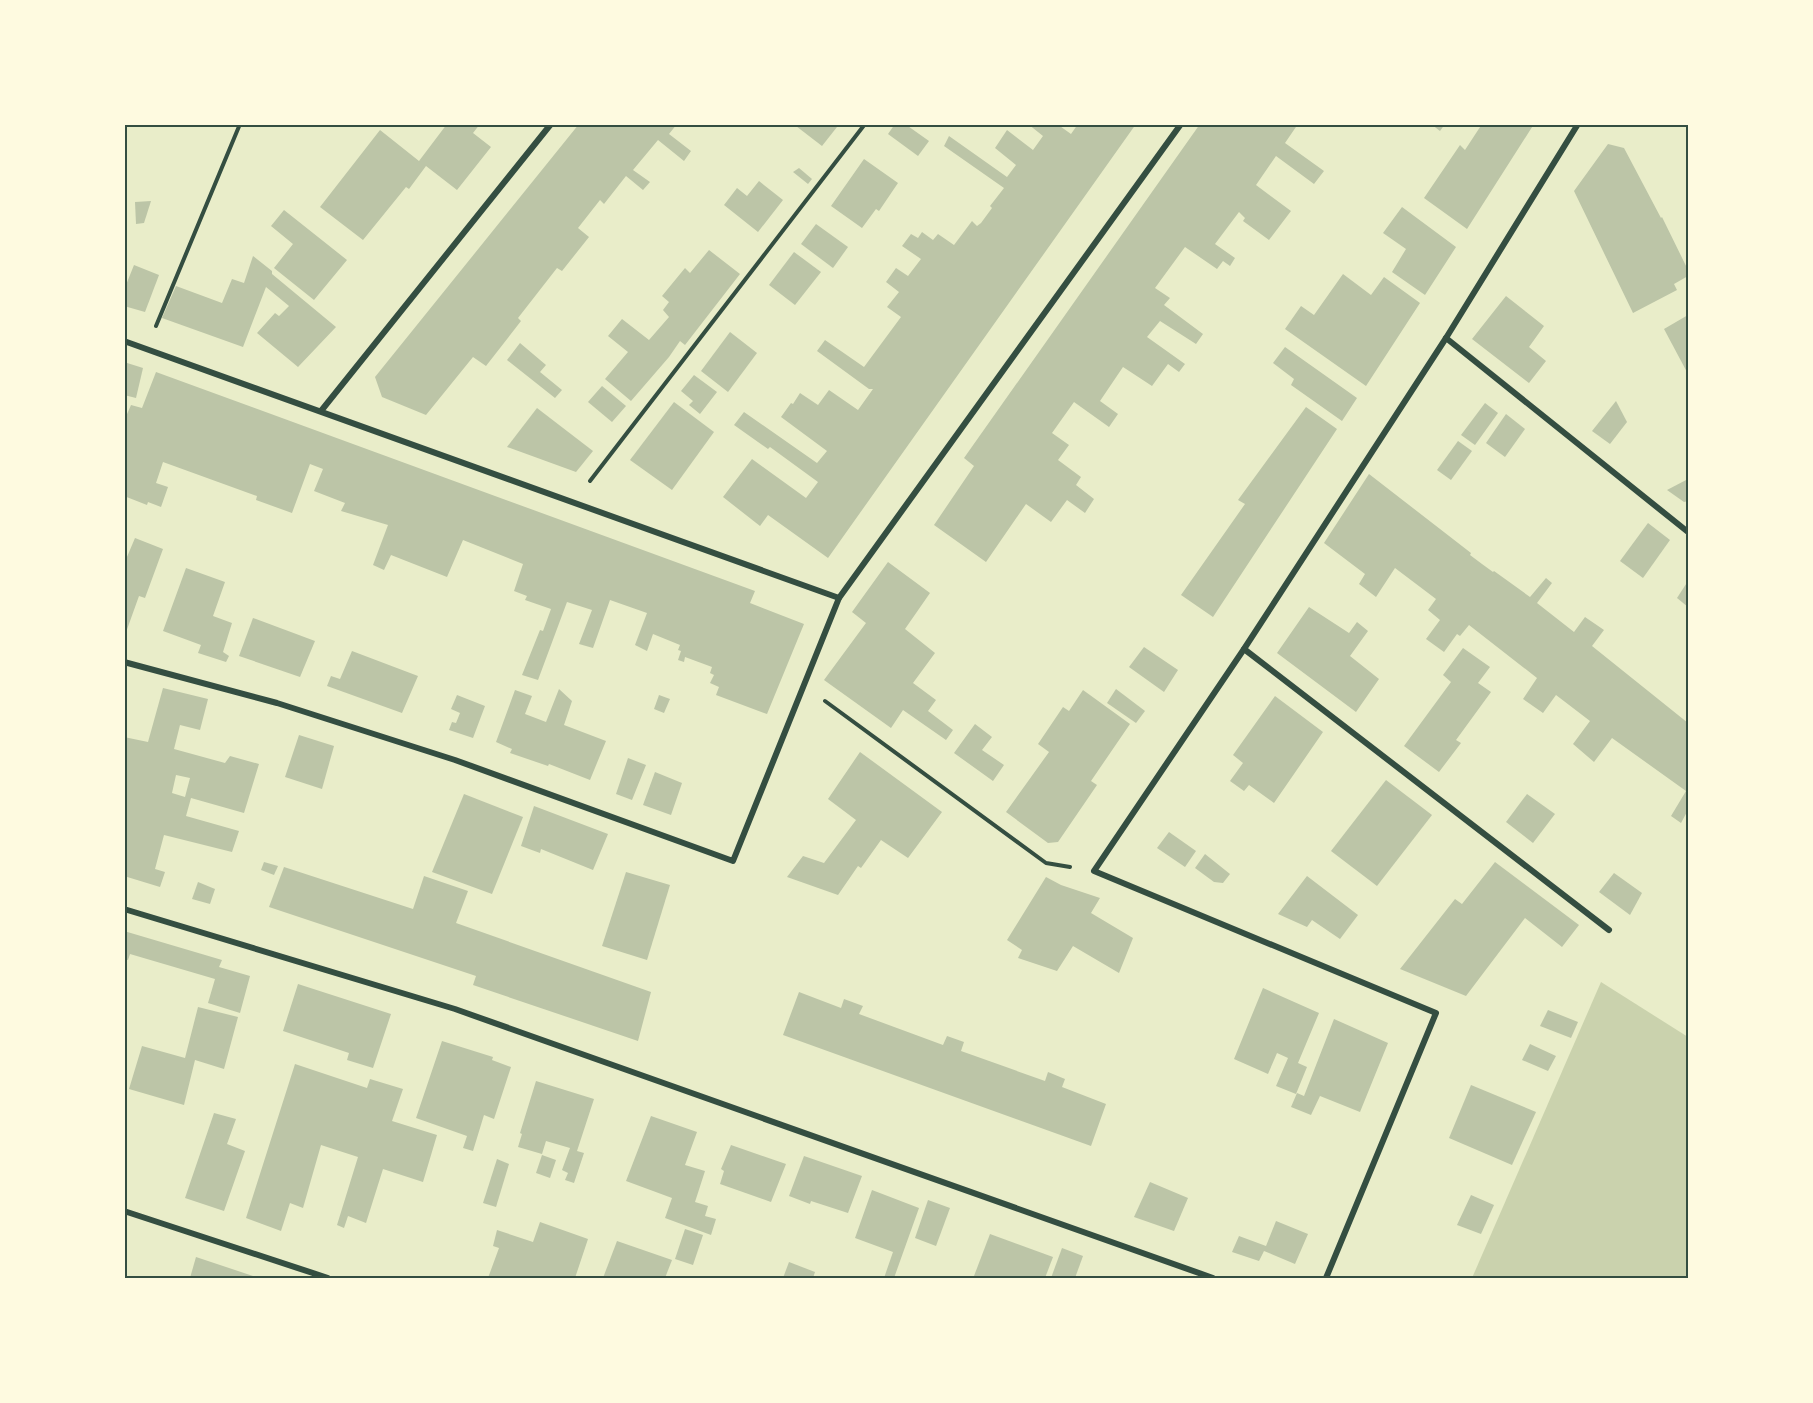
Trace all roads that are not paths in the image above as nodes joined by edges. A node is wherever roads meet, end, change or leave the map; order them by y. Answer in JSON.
{"nodes":[{"id":1,"x":551,"y":124,"type":"edge"},
{"id":2,"x":1181,"y":124,"type":"edge"},
{"id":3,"x":1578,"y":124,"type":"edge"},
{"id":4,"x":1446,"y":338,"type":"junction"},
{"id":5,"x":124,"y":341,"type":"edge"},
{"id":6,"x":321,"y":411,"type":"junction"},
{"id":7,"x":1689,"y":532,"type":"edge"},
{"id":8,"x":839,"y":598,"type":"junction"},
{"id":9,"x":1244,"y":649,"type":"junction"},
{"id":10,"x":124,"y":662,"type":"edge"},
{"id":11,"x":124,"y":909,"type":"edge"},
{"id":12,"x":1609,"y":930,"type":"dead end"},
{"id":13,"x":124,"y":1211,"type":"edge"},
{"id":14,"x":328,"y":1278,"type":"edge"},
{"id":15,"x":1213,"y":1278,"type":"edge"},
{"id":16,"x":1326,"y":1278,"type":"edge"}],
"edges":[{"from":1,"to":6,"type":"street"},
{"from":2,"to":8,"type":"street"},
{"from":3,"to":4,"type":"street"},
{"from":4,"to":7,"type":"street"},
{"from":4,"to":9,"type":"street"},
{"from":5,"to":6,"type":"street"},
{"from":6,"to":8,"type":"street"},
{"from":8,"to":10,"type":"street"},
{"from":9,"to":12,"type":"street"},
{"from":9,"to":16,"type":"street"},
{"from":11,"to":15,"type":"street"},
{"from":13,"to":14,"type":"street"}]}
